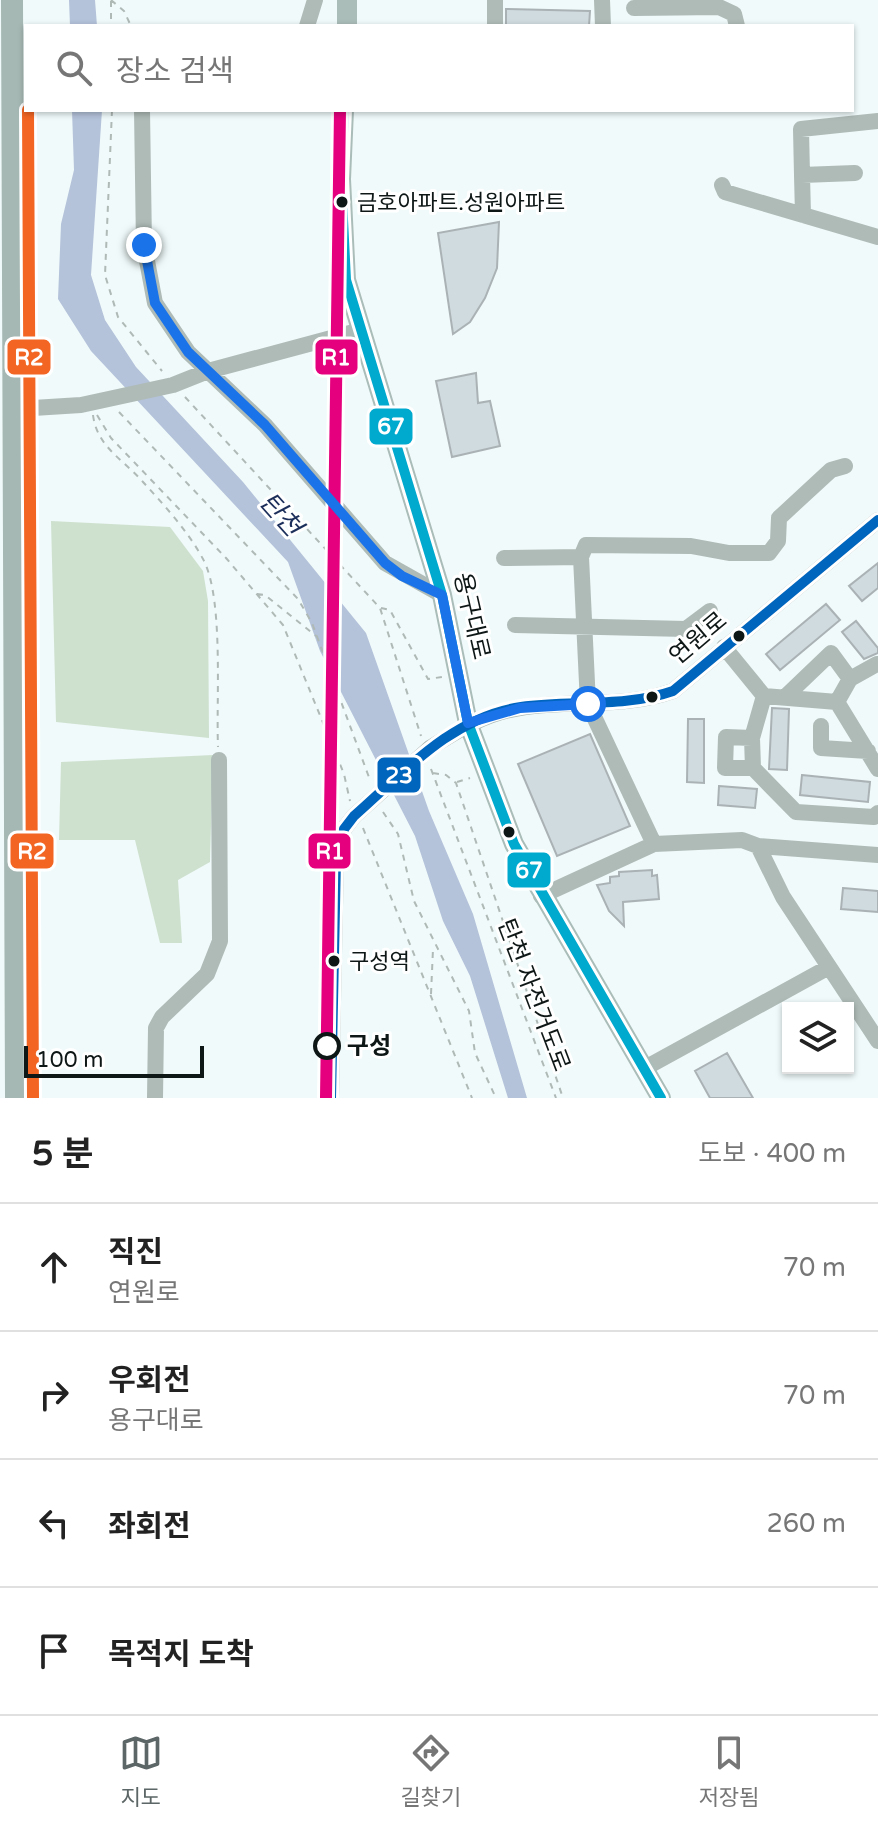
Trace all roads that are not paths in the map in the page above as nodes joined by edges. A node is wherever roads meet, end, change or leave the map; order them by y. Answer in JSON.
{"nodes":[{"id":1,"x":12,"y":0,"type":"edge"},
{"id":2,"x":315,"y":0,"type":"edge"},
{"id":3,"x":347,"y":0,"type":"edge"},
{"id":4,"x":495,"y":0,"type":"edge"},
{"id":5,"x":602,"y":0,"type":"edge"},
{"id":6,"x":634,"y":8,"type":"dead end"},
{"id":7,"x":308,"y":24,"type":"edge"},
{"id":8,"x":347,"y":24,"type":"edge"},
{"id":9,"x":495,"y":24,"type":"edge"},
{"id":10,"x":603,"y":24,"type":"edge"},
{"id":11,"x":736,"y":24,"type":"edge"},
{"id":12,"x":142,"y":112,"type":"edge"},
{"id":13,"x":344,"y":112,"type":"edge"},
{"id":14,"x":878,"y":121,"type":"edge"},
{"id":15,"x":855,"y":173,"type":"dead end"},
{"id":16,"x":802,"y":175,"type":"junction"},
{"id":17,"x":722,"y":185,"type":"dead end"},
{"id":18,"x":803,"y":215,"type":"junction"},
{"id":19,"x":878,"y":237,"type":"edge"},
{"id":20,"x":361,"y":330,"type":"junction"},
{"id":21,"x":208,"y":371,"type":"junction"},
{"id":22,"x":33,"y":408,"type":"dead end"},
{"id":23,"x":845,"y":466,"type":"dead end"},
{"id":24,"x":878,"y":520,"type":"edge"},
{"id":25,"x":581,"y":557,"type":"junction"},
{"id":26,"x":504,"y":558,"type":"dead end"},
{"id":27,"x":442,"y":595,"type":"junction"},
{"id":28,"x":710,"y":611,"type":"dead end"},
{"id":29,"x":583,"y":624,"type":"junction"},
{"id":30,"x":515,"y":625,"type":"dead end"},
{"id":31,"x":724,"y":647,"type":"junction"},
{"id":32,"x":877,"y":664,"type":"edge"},
{"id":33,"x":850,"y":679,"type":"junction"},
{"id":34,"x":764,"y":696,"type":"junction"},
{"id":35,"x":785,"y":697,"type":"junction"},
{"id":36,"x":837,"y":702,"type":"junction"},
{"id":37,"x":588,"y":704,"type":"junction"},
{"id":38,"x":468,"y":723,"type":"junction"},
{"id":39,"x":821,"y":726,"type":"dead end"},
{"id":40,"x":752,"y":738,"type":"junction"},
{"id":41,"x":868,"y":751,"type":"junction"},
{"id":42,"x":219,"y":760,"type":"road end"},
{"id":43,"x":753,"y":768,"type":"junction"},
{"id":44,"x":878,"y":769,"type":"edge"},
{"id":45,"x":878,"y":813,"type":"edge"},
{"id":46,"x":654,"y":844,"type":"junction"},
{"id":47,"x":758,"y":846,"type":"junction"},
{"id":48,"x":878,"y":855,"type":"edge"},
{"id":49,"x":541,"y":896,"type":"junction"},
{"id":50,"x":829,"y":967,"type":"junction"},
{"id":51,"x":878,"y":1041,"type":"edge"},
{"id":52,"x":645,"y":1068,"type":"junction"},
{"id":53,"x":16,"y":1098,"type":"edge"},
{"id":54,"x":155,"y":1098,"type":"edge"},
{"id":55,"x":331,"y":1098,"type":"edge"},
{"id":56,"x":661,"y":1098,"type":"edge"}],
"edges":[{"from":1,"to":53,"type":"highway"},
{"from":2,"to":7,"type":"street"},
{"from":3,"to":8,"type":"main road"},
{"from":4,"to":9,"type":"street"},
{"from":5,"to":10,"type":"street"},
{"from":6,"to":11,"type":"street"},
{"from":12,"to":21,"type":"street"},
{"from":13,"to":20,"type":"main road","name":"용구대로"},
{"from":14,"to":16,"type":"street"},
{"from":15,"to":16,"type":"street"},
{"from":16,"to":18,"type":"street"},
{"from":17,"to":18,"type":"street"},
{"from":18,"to":19,"type":"street"},
{"from":20,"to":21,"type":"street"},
{"from":20,"to":27,"type":"main road","name":"용구대로"},
{"from":21,"to":22,"type":"street"},
{"from":21,"to":27,"type":"street"},
{"from":23,"to":25,"type":"street"},
{"from":24,"to":31,"type":"street","name":"연원로"},
{"from":25,"to":26,"type":"street"},
{"from":25,"to":29,"type":"street"},
{"from":27,"to":38,"type":"main road","name":"용구대로"},
{"from":28,"to":29,"type":"street"},
{"from":29,"to":30,"type":"street"},
{"from":29,"to":37,"type":"street"},
{"from":31,"to":34,"type":"street"},
{"from":31,"to":37,"type":"street","name":"연원로"},
{"from":32,"to":33,"type":"street"},
{"from":33,"to":35,"type":"street"},
{"from":33,"to":36,"type":"street"},
{"from":34,"to":35,"type":"street"},
{"from":34,"to":40,"type":"street"},
{"from":35,"to":36,"type":"street"},
{"from":36,"to":41,"type":"street"},
{"from":37,"to":38,"type":"street","name":"연원로"},
{"from":37,"to":46,"type":"street"},
{"from":38,"to":49,"type":"main road","name":"용구대로"},
{"from":38,"to":55,"type":"street","name":"연원로","bridge":true},
{"from":39,"to":41,"type":"street"},
{"from":40,"to":43,"type":"street"},
{"from":40,"to":43,"type":"street"},
{"from":41,"to":44,"type":"street"},
{"from":42,"to":54,"type":"street"},
{"from":43,"to":45,"type":"street"},
{"from":46,"to":47,"type":"street"},
{"from":46,"to":49,"type":"street"},
{"from":47,"to":48,"type":"street"},
{"from":47,"to":50,"type":"street"},
{"from":49,"to":52,"type":"main road","name":"용구대로"},
{"from":50,"to":51,"type":"street"},
{"from":50,"to":52,"type":"street"},
{"from":52,"to":56,"type":"main road","name":"용구대로"}]}
